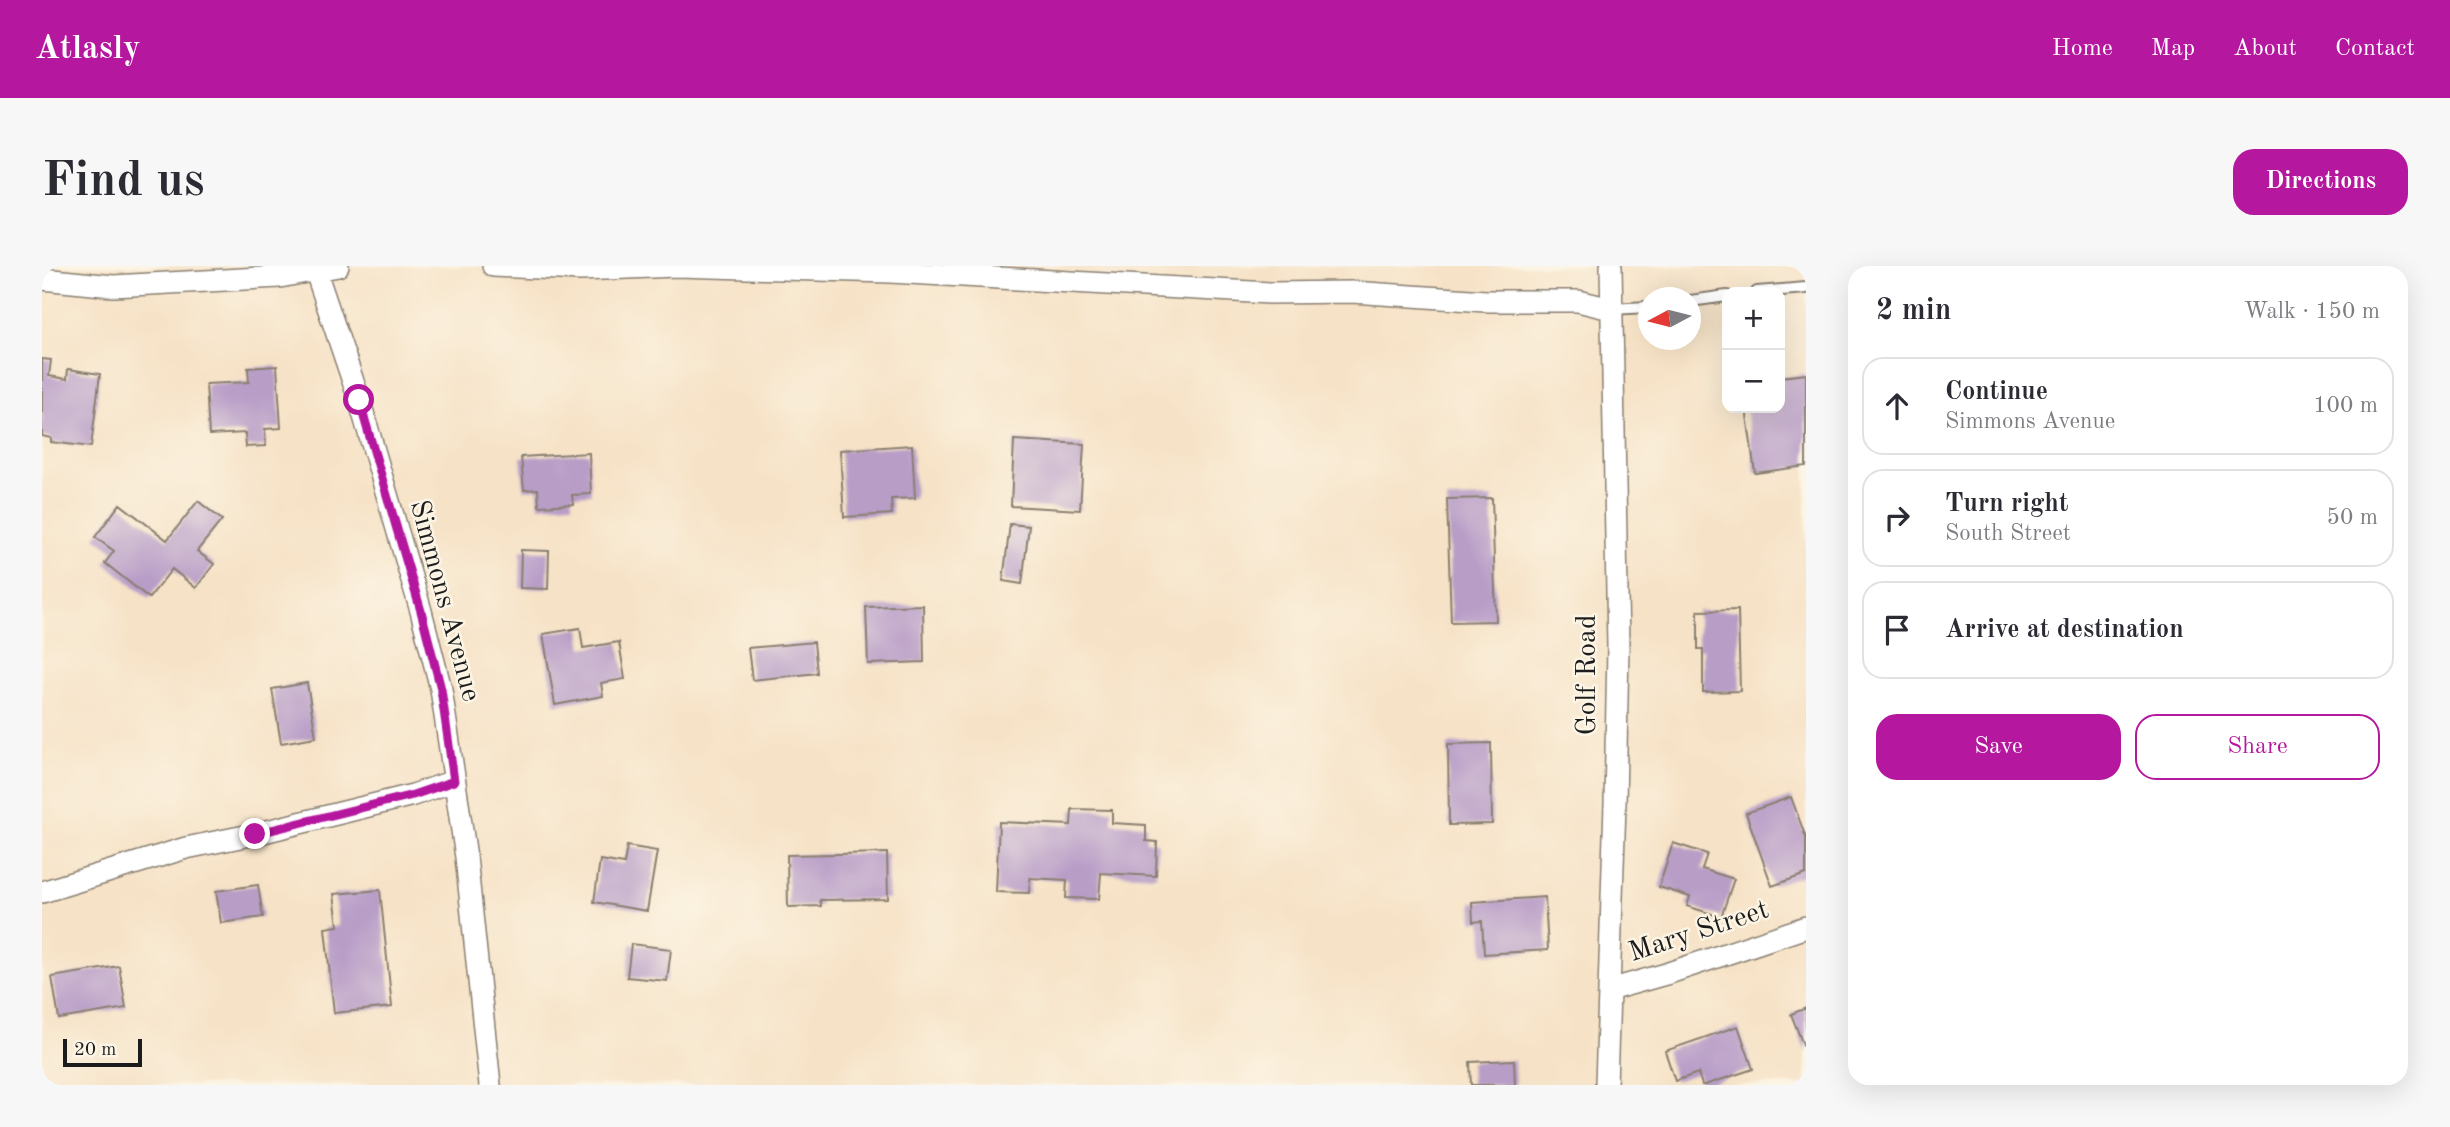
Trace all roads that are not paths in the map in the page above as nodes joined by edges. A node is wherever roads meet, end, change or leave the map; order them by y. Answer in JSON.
{"nodes":[{"id":1,"x":338,"y":266,"type":"edge"},
{"id":2,"x":493,"y":266,"type":"edge"},
{"id":3,"x":1611,"y":266,"type":"edge"},
{"id":4,"x":315,"y":268,"type":"edge"},
{"id":5,"x":890,"y":269,"type":"edge"},
{"id":6,"x":42,"y":279,"type":"edge"},
{"id":7,"x":1806,"y":288,"type":"edge"},
{"id":8,"x":1785,"y":290,"type":"edge"},
{"id":9,"x":1722,"y":297,"type":"edge"},
{"id":10,"x":1701,"y":300,"type":"edge"},
{"id":11,"x":1638,"y":308,"type":"edge"},
{"id":12,"x":1611,"y":309,"type":"junction"},
{"id":13,"x":454,"y":781,"type":"junction"},
{"id":14,"x":42,"y":892,"type":"edge"},
{"id":15,"x":1806,"y":927,"type":"edge"},
{"id":16,"x":1609,"y":990,"type":"junction"},
{"id":17,"x":490,"y":1085,"type":"edge"},
{"id":18,"x":1606,"y":1085,"type":"edge"}],
"edges":[{"from":1,"to":4,"type":"street"},
{"from":2,"to":5,"type":"street"},
{"from":3,"to":12,"type":"street","name":"Golf Road"},
{"from":4,"to":6,"type":"street"},
{"from":4,"to":13,"type":"street","name":"Simmons Avenue"},
{"from":5,"to":12,"type":"street"},
{"from":7,"to":8,"type":"lane"},
{"from":9,"to":10,"type":"lane"},
{"from":11,"to":12,"type":"lane"},
{"from":12,"to":16,"type":"street","name":"Golf Road"},
{"from":13,"to":14,"type":"street"},
{"from":13,"to":17,"type":"street","name":"Simmons Avenue"},
{"from":15,"to":16,"type":"street","name":"Mary Street"},
{"from":16,"to":18,"type":"street","name":"Golf Road"}]}
